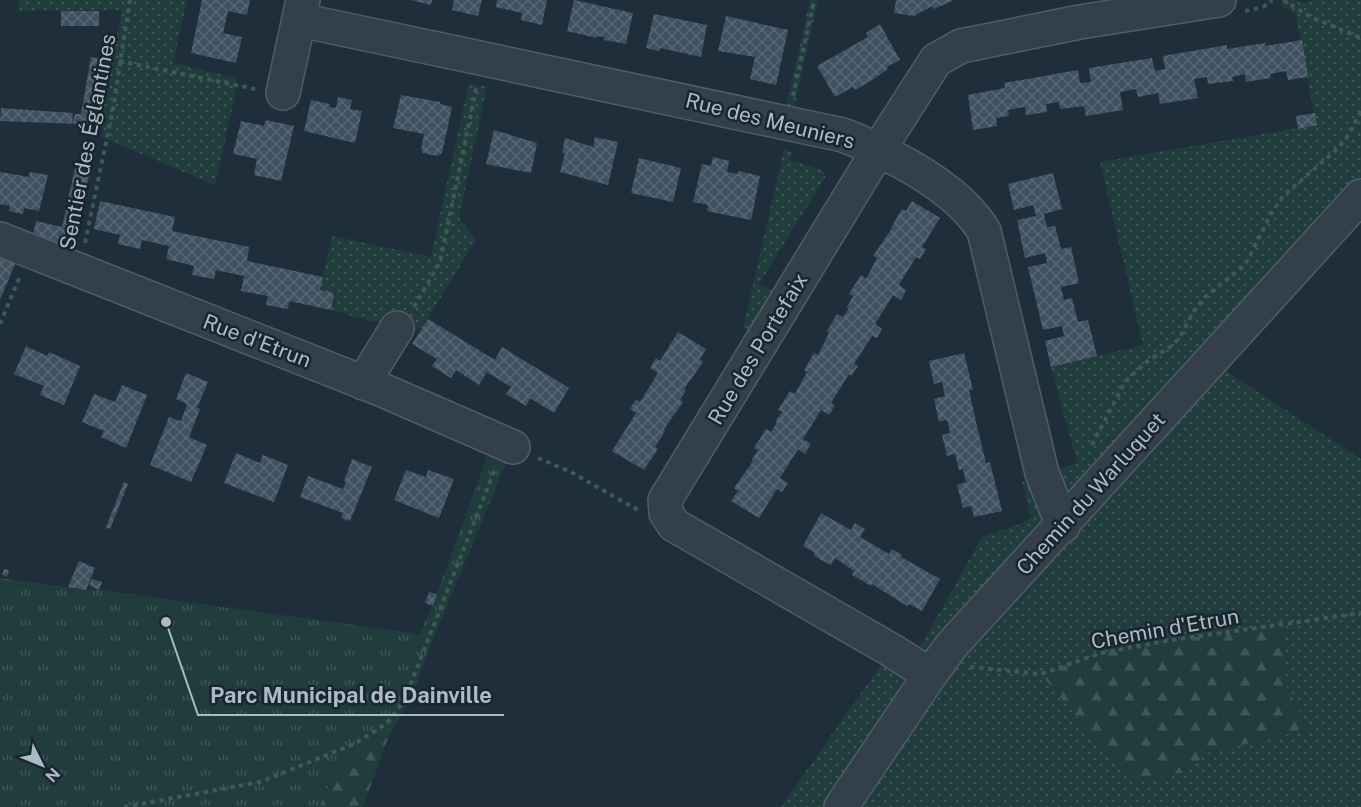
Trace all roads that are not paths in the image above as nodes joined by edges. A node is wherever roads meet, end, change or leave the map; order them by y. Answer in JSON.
{"nodes":[{"id":1,"x":1219,"y":0,"type":"edge"},
{"id":2,"x":302,"y":10,"type":"edge"},
{"id":3,"x":1090,"y":10,"type":"edge"},
{"id":4,"x":283,"y":93,"type":"road end"},
{"id":5,"x":879,"y":149,"type":"junction"},
{"id":6,"x":1361,"y":196,"type":"edge"},
{"id":7,"x":15,"y":245,"type":"edge"},
{"id":8,"x":397,"y":328,"type":"road end"},
{"id":9,"x":363,"y":383,"type":"junction"},
{"id":10,"x":508,"y":444,"type":"road end"},
{"id":11,"x":1063,"y":526,"type":"junction"},
{"id":12,"x":935,"y":669,"type":"junction"},
{"id":13,"x":840,"y":807,"type":"edge"}],
"edges":[{"from":1,"to":3,"type":"street","name":"Rue des Portefaix"},
{"from":2,"to":4,"type":"street"},
{"from":2,"to":5,"type":"street","name":"Rue des Meuniers"},
{"from":3,"to":5,"type":"street","name":"Rue des Portefaix"},
{"from":5,"to":11,"type":"street","name":"Rue des Meuniers"},
{"from":5,"to":12,"type":"street","name":"Rue des Portefaix"},
{"from":6,"to":11,"type":"street","name":"Chemin du Warluquet"},
{"from":7,"to":9,"type":"street","name":"Rue d'Etrun"},
{"from":8,"to":9,"type":"street"},
{"from":9,"to":10,"type":"street","name":"Rue d'Etrun"},
{"from":11,"to":12,"type":"street","name":"Chemin du Warluquet"},
{"from":12,"to":13,"type":"street","name":"Chemin du Warluquet"}]}
